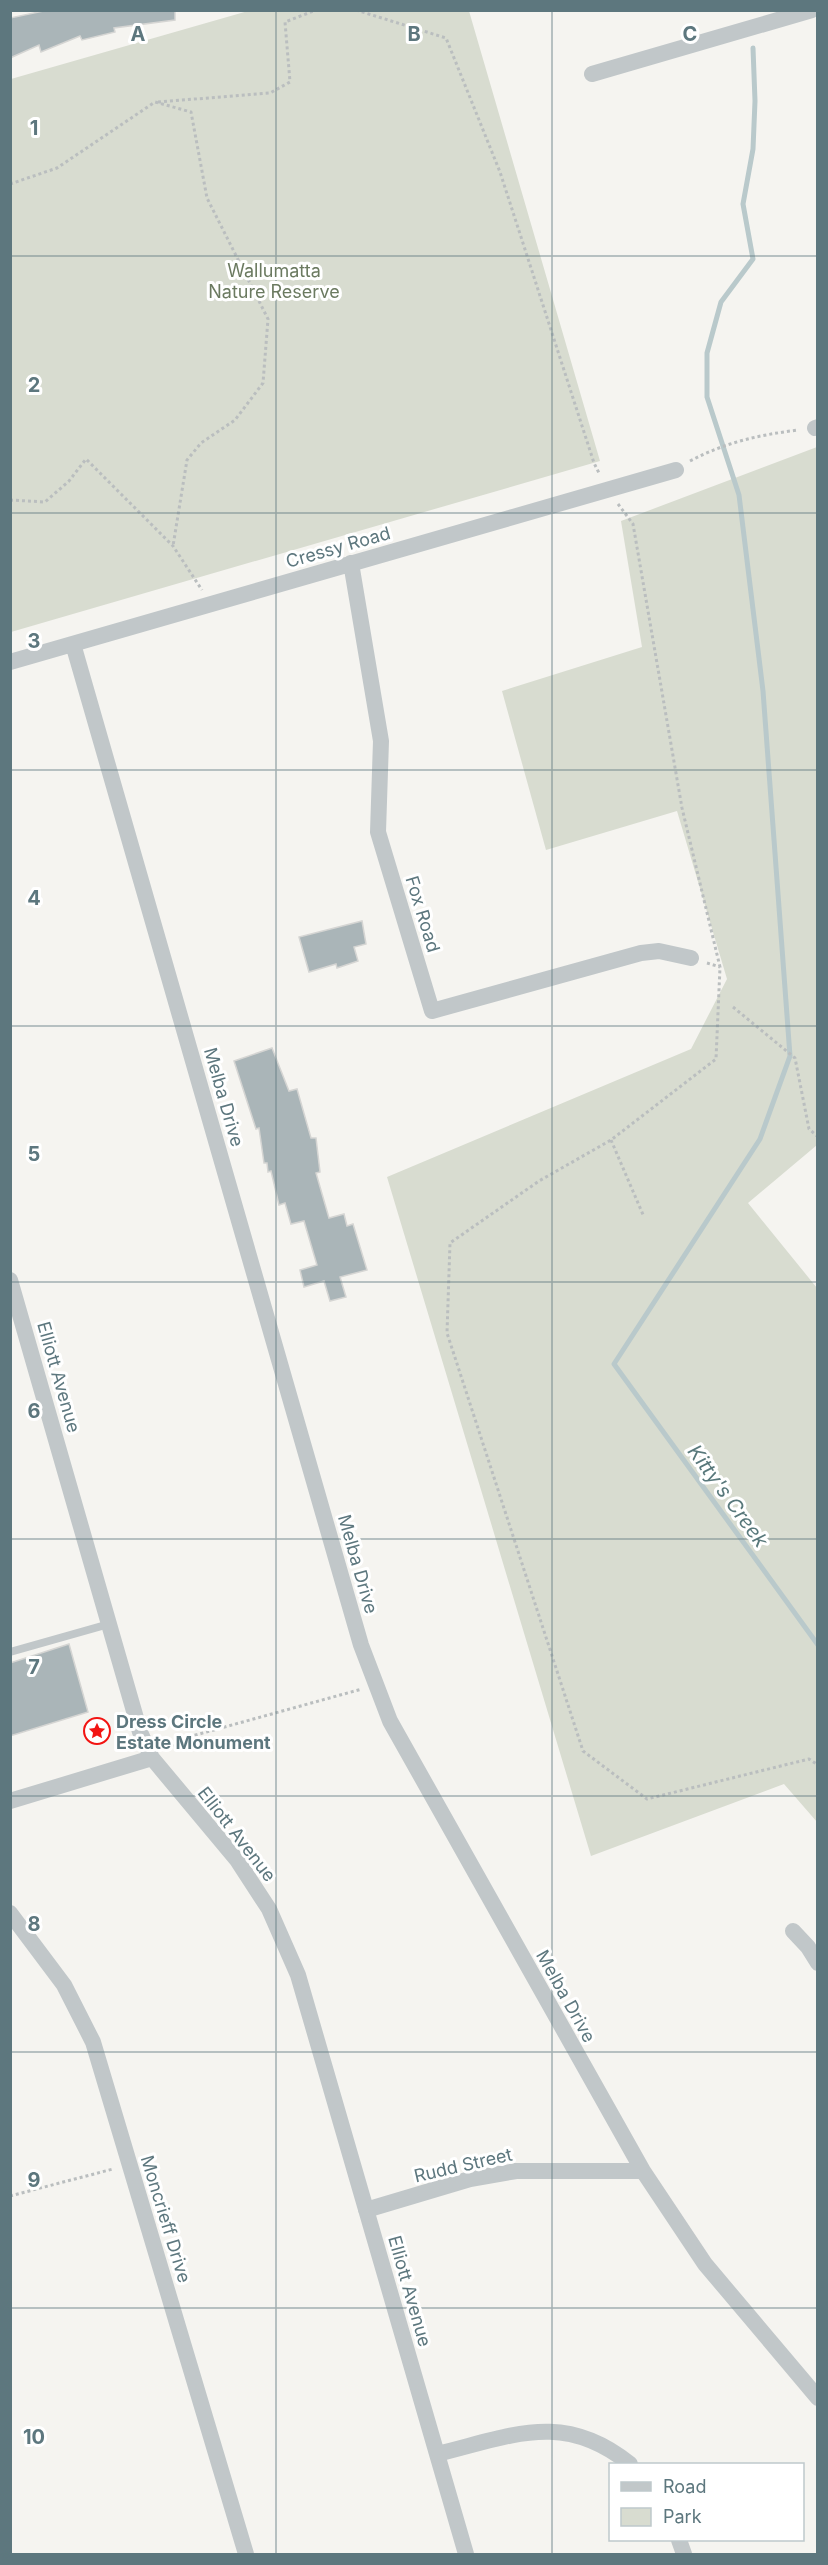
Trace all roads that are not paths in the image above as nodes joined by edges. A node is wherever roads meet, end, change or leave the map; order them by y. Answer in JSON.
{"nodes":[{"id":1,"x":812,"y":10,"type":"edge"},
{"id":2,"x":592,"y":74,"type":"dead end"},
{"id":3,"x":676,"y":470,"type":"dead end"},
{"id":4,"x":351,"y":563,"type":"junction"},
{"id":5,"x":73,"y":644,"type":"junction"},
{"id":6,"x":10,"y":662,"type":"edge"},
{"id":7,"x":691,"y":958,"type":"dead end"},
{"id":8,"x":10,"y":1280,"type":"edge"},
{"id":9,"x":109,"y":1624,"type":"junction"},
{"id":10,"x":10,"y":1652,"type":"edge"},
{"id":11,"x":152,"y":1758,"type":"junction"},
{"id":12,"x":10,"y":1801,"type":"edge"},
{"id":13,"x":10,"y":1913,"type":"edge"},
{"id":14,"x":793,"y":1931,"type":"dead end"},
{"id":15,"x":818,"y":1963,"type":"edge"},
{"id":16,"x":643,"y":2171,"type":"junction"},
{"id":17,"x":366,"y":2210,"type":"junction"},
{"id":18,"x":818,"y":2398,"type":"edge"},
{"id":19,"x":437,"y":2454,"type":"junction"},
{"id":20,"x":629,"y":2463,"type":"edge"},
{"id":21,"x":246,"y":2554,"type":"edge"},
{"id":22,"x":466,"y":2554,"type":"edge"}],
"edges":[{"from":1,"to":2,"type":"street"},
{"from":3,"to":4,"type":"street","name":"Cressy Road"},
{"from":4,"to":5,"type":"street","name":"Cressy Road"},
{"from":4,"to":7,"type":"street","name":"Fox Road"},
{"from":5,"to":6,"type":"street","name":"Cressy Road"},
{"from":5,"to":16,"type":"street","name":"Melba Drive"},
{"from":8,"to":9,"type":"street","name":"Elliott Avenue"},
{"from":9,"to":10,"type":"lane"},
{"from":9,"to":11,"type":"street","name":"Elliott Avenue"},
{"from":11,"to":12,"type":"street"},
{"from":11,"to":17,"type":"street","name":"Elliott Avenue"},
{"from":13,"to":21,"type":"street","name":"Moncrieff Drive"},
{"from":14,"to":15,"type":"street"},
{"from":16,"to":17,"type":"street","name":"Rudd Street"},
{"from":16,"to":18,"type":"street","name":"Melba Drive"},
{"from":17,"to":19,"type":"street","name":"Elliott Avenue"},
{"from":19,"to":20,"type":"street"},
{"from":19,"to":22,"type":"street","name":"Elliott Avenue"}]}
